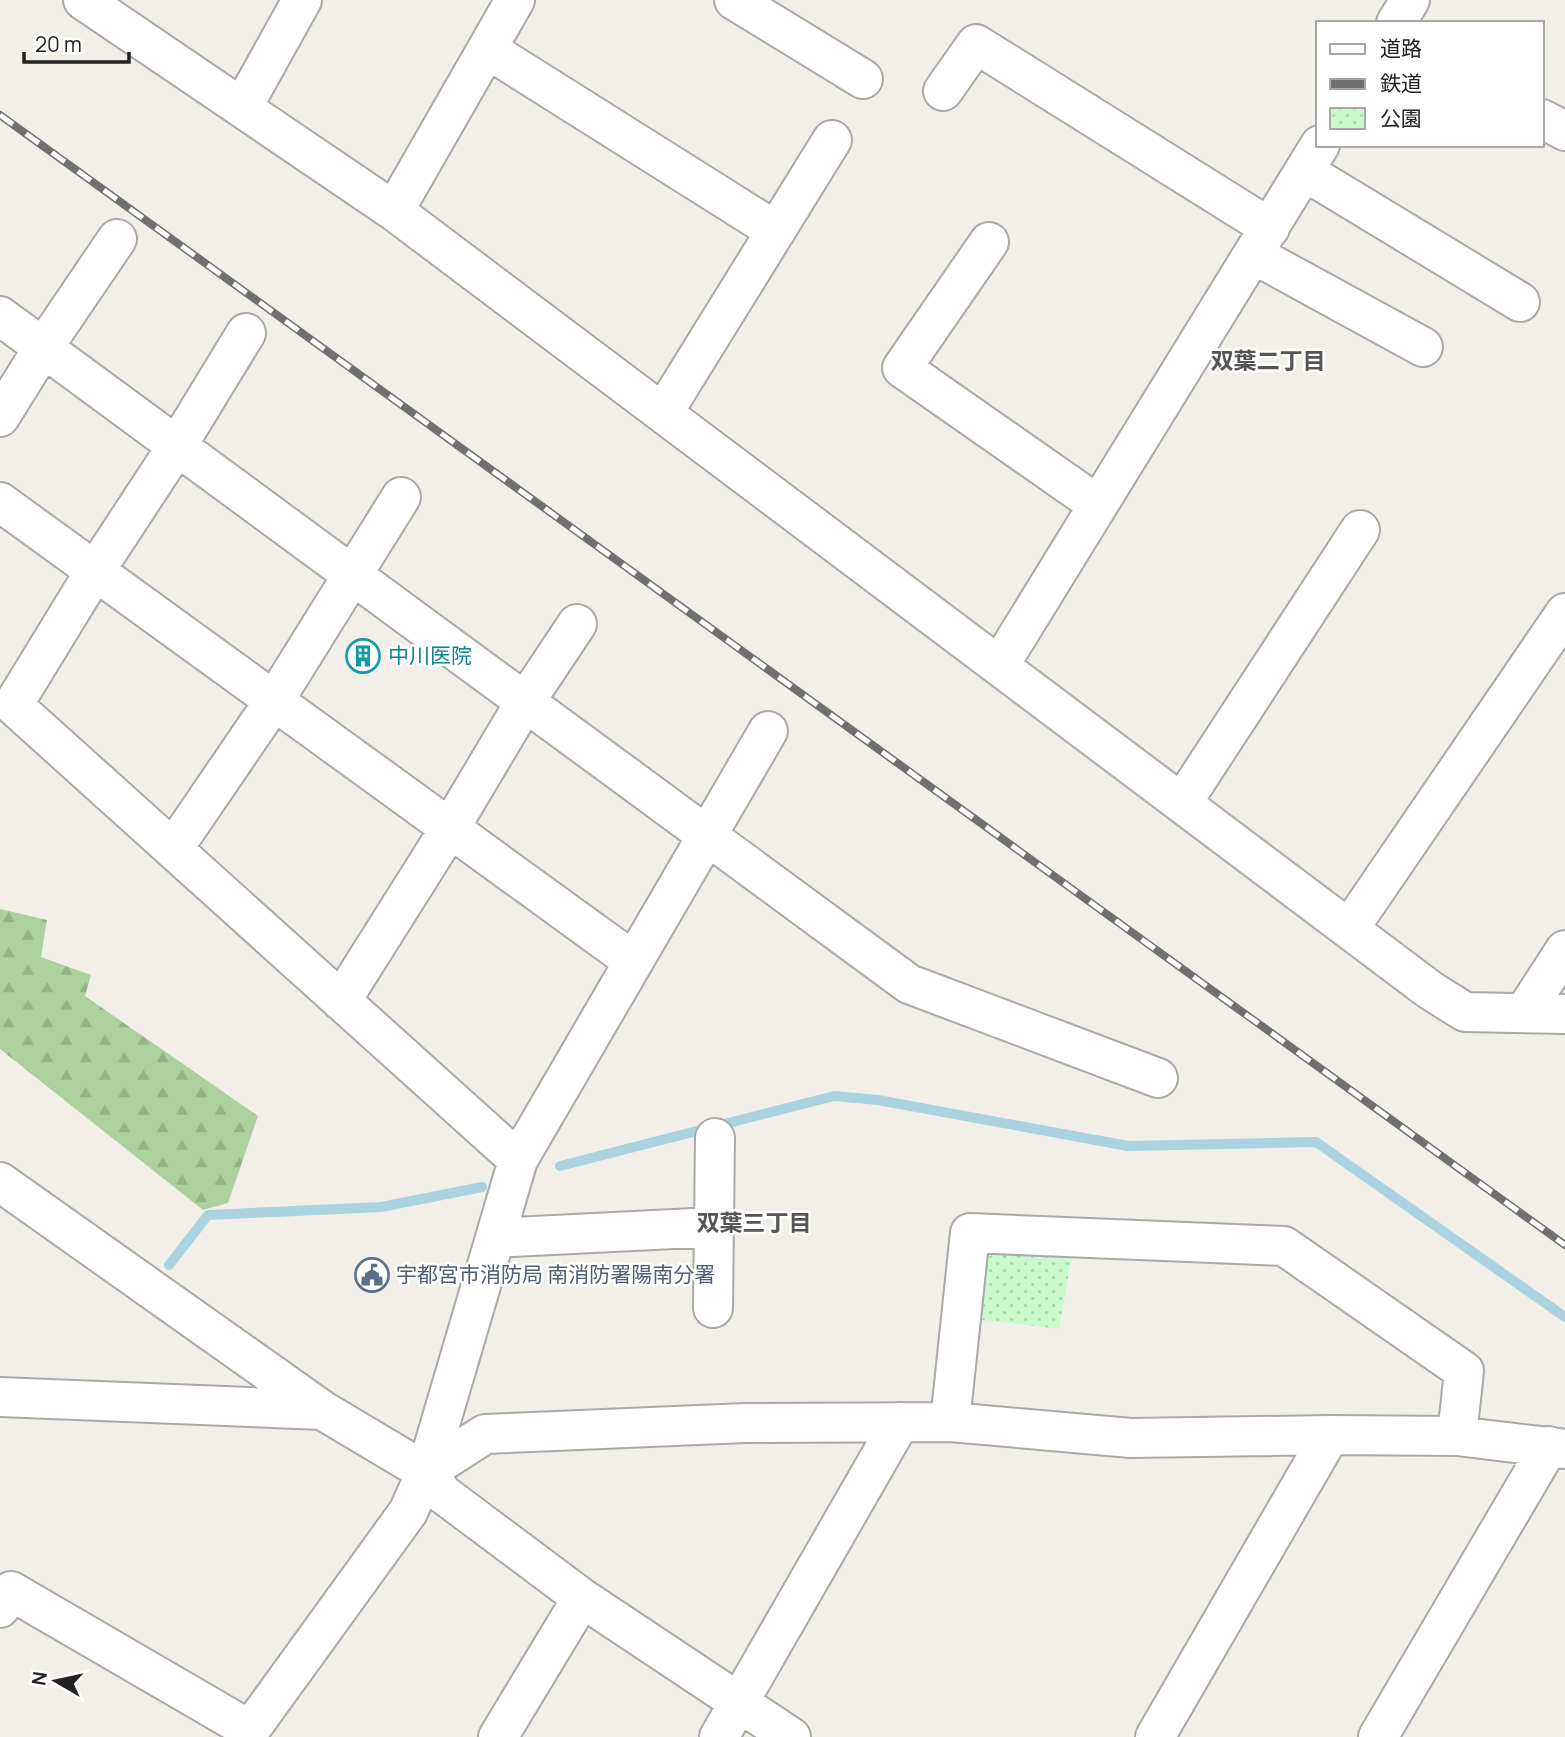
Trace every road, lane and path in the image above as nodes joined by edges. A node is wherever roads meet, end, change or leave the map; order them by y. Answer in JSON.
{"nodes":[{"id":1,"x":83,"y":0,"type":"edge"},
{"id":2,"x":302,"y":0,"type":"edge"},
{"id":3,"x":515,"y":0,"type":"edge"},
{"id":4,"x":734,"y":0,"type":"edge"},
{"id":5,"x":1410,"y":0,"type":"edge"},
{"id":6,"x":1397,"y":21,"type":"edge"},
{"id":7,"x":487,"y":49,"type":"junction"},
{"id":8,"x":863,"y":79,"type":"dead end"},
{"id":9,"x":943,"y":91,"type":"dead end"},
{"id":10,"x":242,"y":108,"type":"junction"},
{"id":11,"x":1544,"y":120,"type":"edge"},
{"id":12,"x":1565,"y":131,"type":"edge"},
{"id":13,"x":832,"y":140,"type":"dead end"},
{"id":14,"x":1312,"y":158,"type":"edge"},
{"id":15,"x":394,"y":211,"type":"junction"},
{"id":16,"x":776,"y":231,"type":"junction"},
{"id":17,"x":117,"y":239,"type":"dead end"},
{"id":18,"x":1261,"y":241,"type":"junction"},
{"id":19,"x":989,"y":242,"type":"dead end"},
{"id":20,"x":1520,"y":302,"type":"dead end"},
{"id":21,"x":0,"y":316,"type":"edge"},
{"id":22,"x":246,"y":333,"type":"dead end"},
{"id":23,"x":1423,"y":346,"type":"dead end"},
{"id":24,"x":43,"y":348,"type":"junction"},
{"id":25,"x":663,"y":413,"type":"junction"},
{"id":26,"x":0,"y":417,"type":"edge"},
{"id":27,"x":177,"y":446,"type":"junction"},
{"id":28,"x":401,"y":497,"type":"dead end"},
{"id":29,"x":0,"y":502,"type":"edge"},
{"id":30,"x":1098,"y":505,"type":"junction"},
{"id":31,"x":1360,"y":530,"type":"dead end"},
{"id":32,"x":95,"y":571,"type":"junction"},
{"id":33,"x":352,"y":575,"type":"junction"},
{"id":34,"x":1565,"y":613,"type":"edge"},
{"id":35,"x":577,"y":624,"type":"dead end"},
{"id":36,"x":999,"y":666,"type":"junction"},
{"id":37,"x":274,"y":701,"type":"junction"},
{"id":38,"x":525,"y":702,"type":"junction"},
{"id":39,"x":768,"y":731,"type":"dead end"},
{"id":40,"x":1182,"y":803,"type":"junction"},
{"id":41,"x":450,"y":828,"type":"junction"},
{"id":42,"x":707,"y":836,"type":"junction"},
{"id":43,"x":173,"y":849,"type":"junction"},
{"id":44,"x":1349,"y":929,"type":"junction"},
{"id":45,"x":1565,"y":950,"type":"edge"},
{"id":46,"x":634,"y":961,"type":"junction"},
{"id":47,"x":341,"y":1000,"type":"junction"},
{"id":48,"x":1524,"y":1013,"type":"junction"},
{"id":49,"x":1565,"y":1014,"type":"edge"},
{"id":50,"x":1158,"y":1078,"type":"dead end"},
{"id":51,"x":715,"y":1138,"type":"dead end"},
{"id":52,"x":518,"y":1160,"type":"junction"},
{"id":53,"x":0,"y":1182,"type":"edge"},
{"id":54,"x":714,"y":1227,"type":"junction"},
{"id":55,"x":495,"y":1238,"type":"junction"},
{"id":56,"x":713,"y":1308,"type":"dead end"},
{"id":57,"x":0,"y":1397,"type":"edge"},
{"id":58,"x":322,"y":1409,"type":"junction"},
{"id":59,"x":901,"y":1422,"type":"junction"},
{"id":60,"x":950,"y":1422,"type":"junction"},
{"id":61,"x":1330,"y":1435,"type":"junction"},
{"id":62,"x":1457,"y":1436,"type":"junction"},
{"id":63,"x":1557,"y":1448,"type":"edge"},
{"id":64,"x":426,"y":1472,"type":"junction"},
{"id":65,"x":582,"y":1598,"type":"junction"},
{"id":66,"x":0,"y":1608,"type":"edge"},
{"id":67,"x":740,"y":1702,"type":"junction"},
{"id":68,"x":247,"y":1733,"type":"edge"},
{"id":69,"x":498,"y":1737,"type":"edge"},
{"id":70,"x":719,"y":1737,"type":"edge"},
{"id":71,"x":792,"y":1737,"type":"edge"},
{"id":72,"x":1155,"y":1737,"type":"edge"},
{"id":73,"x":1378,"y":1737,"type":"edge"}],
"edges":[{"from":1,"to":10,"type":"street"},
{"from":2,"to":10,"type":"street"},
{"from":3,"to":7,"type":"street"},
{"from":4,"to":8,"type":"street"},
{"from":5,"to":6,"type":"street"},
{"from":7,"to":15,"type":"street"},
{"from":7,"to":16,"type":"street"},
{"from":9,"to":18,"type":"street"},
{"from":10,"to":15,"type":"street"},
{"from":11,"to":12,"type":"street"},
{"from":13,"to":16,"type":"street"},
{"from":14,"to":18,"type":"street"},
{"from":14,"to":20,"type":"street"},
{"from":15,"to":25,"type":"street"},
{"from":16,"to":25,"type":"street"},
{"from":17,"to":24,"type":"street"},
{"from":18,"to":23,"type":"street"},
{"from":18,"to":30,"type":"street"},
{"from":19,"to":30,"type":"street"},
{"from":21,"to":24,"type":"street"},
{"from":22,"to":27,"type":"street"},
{"from":24,"to":26,"type":"street"},
{"from":24,"to":27,"type":"street"},
{"from":25,"to":36,"type":"street"},
{"from":27,"to":32,"type":"street"},
{"from":27,"to":33,"type":"street"},
{"from":28,"to":33,"type":"street"},
{"from":29,"to":32,"type":"street"},
{"from":30,"to":36,"type":"street"},
{"from":31,"to":40,"type":"street"},
{"from":32,"to":37,"type":"street"},
{"from":32,"to":43,"type":"street"},
{"from":33,"to":37,"type":"street"},
{"from":33,"to":38,"type":"street"},
{"from":34,"to":44,"type":"street"},
{"from":35,"to":38,"type":"street"},
{"from":36,"to":40,"type":"street"},
{"from":37,"to":41,"type":"street"},
{"from":37,"to":43,"type":"street"},
{"from":38,"to":41,"type":"street"},
{"from":38,"to":42,"type":"street"},
{"from":39,"to":42,"type":"street"},
{"from":40,"to":44,"type":"street"},
{"from":41,"to":46,"type":"street"},
{"from":41,"to":47,"type":"street"},
{"from":42,"to":46,"type":"street"},
{"from":42,"to":50,"type":"street"},
{"from":43,"to":47,"type":"street"},
{"from":44,"to":48,"type":"street"},
{"from":45,"to":48,"type":"street"},
{"from":46,"to":52,"type":"street"},
{"from":47,"to":52,"type":"street"},
{"from":48,"to":49,"type":"street"},
{"from":51,"to":54,"type":"street"},
{"from":52,"to":55,"type":"street"},
{"from":53,"to":58,"type":"street"},
{"from":54,"to":55,"type":"street"},
{"from":54,"to":56,"type":"street"},
{"from":55,"to":64,"type":"street"},
{"from":57,"to":58,"type":"street"},
{"from":58,"to":64,"type":"street"},
{"from":59,"to":60,"type":"street"},
{"from":59,"to":64,"type":"street"},
{"from":59,"to":67,"type":"street"},
{"from":60,"to":61,"type":"street"},
{"from":60,"to":62,"type":"street"},
{"from":61,"to":62,"type":"street"},
{"from":61,"to":72,"type":"street"},
{"from":62,"to":63,"type":"street"},
{"from":63,"to":73,"type":"street"},
{"from":64,"to":65,"type":"street"},
{"from":64,"to":68,"type":"street"},
{"from":65,"to":67,"type":"street"},
{"from":65,"to":69,"type":"street"},
{"from":66,"to":68,"type":"street"},
{"from":67,"to":70,"type":"street"},
{"from":67,"to":71,"type":"street"}]}
